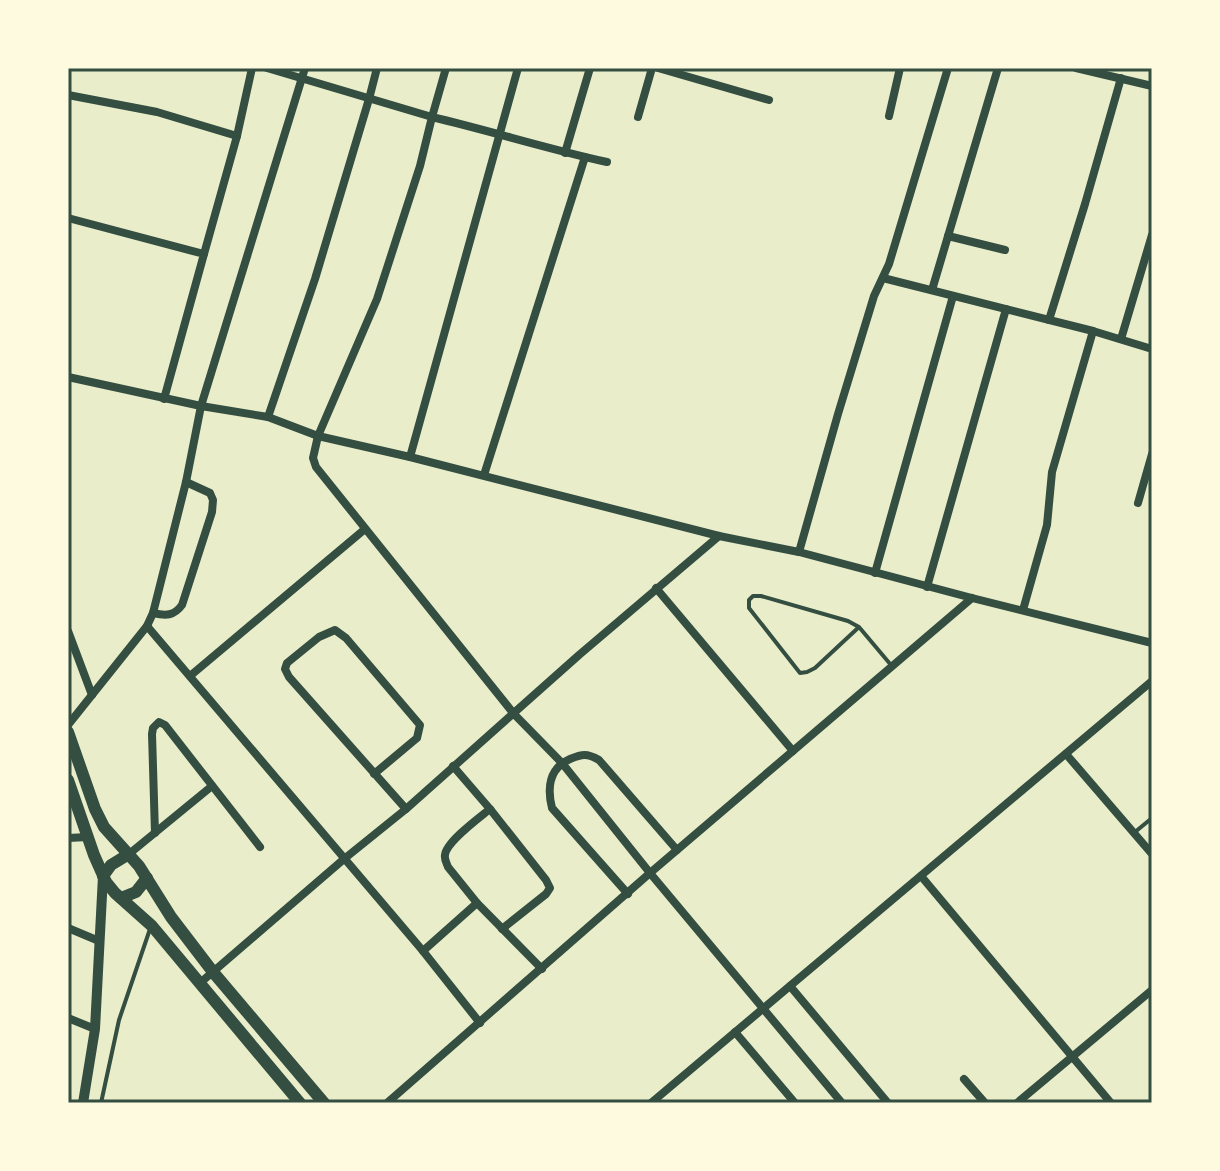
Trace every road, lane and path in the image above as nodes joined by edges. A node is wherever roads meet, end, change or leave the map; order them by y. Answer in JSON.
{"nodes":[{"id":1,"x":252,"y":68,"type":"edge"},
{"id":2,"x":267,"y":68,"type":"edge"},
{"id":3,"x":377,"y":68,"type":"edge"},
{"id":4,"x":446,"y":68,"type":"edge"},
{"id":5,"x":518,"y":68,"type":"edge"},
{"id":6,"x":590,"y":68,"type":"edge"},
{"id":7,"x":655,"y":68,"type":"edge"},
{"id":8,"x":900,"y":68,"type":"edge"},
{"id":9,"x":948,"y":68,"type":"edge"},
{"id":10,"x":998,"y":68,"type":"edge"},
{"id":11,"x":1076,"y":68,"type":"edge"},
{"id":12,"x":1092,"y":69,"type":"edge"},
{"id":13,"x":304,"y":73,"type":"edge"},
{"id":14,"x":1121,"y":78,"type":"junction"},
{"id":15,"x":1152,"y":86,"type":"edge"},
{"id":16,"x":68,"y":95,"type":"edge"},
{"id":17,"x":369,"y":99,"type":"junction"},
{"id":18,"x":769,"y":100,"type":"dead end"},
{"id":19,"x":889,"y":116,"type":"dead end"},
{"id":20,"x":432,"y":117,"type":"junction"},
{"id":21,"x":638,"y":117,"type":"dead end"},
{"id":22,"x":500,"y":133,"type":"junction"},
{"id":23,"x":237,"y":136,"type":"junction"},
{"id":24,"x":565,"y":153,"type":"junction"},
{"id":25,"x":585,"y":157,"type":"junction"},
{"id":26,"x":607,"y":162,"type":"dead end"},
{"id":27,"x":68,"y":218,"type":"edge"},
{"id":28,"x":1152,"y":235,"type":"edge"},
{"id":29,"x":948,"y":236,"type":"junction"},
{"id":30,"x":1005,"y":250,"type":"dead end"},
{"id":31,"x":204,"y":254,"type":"junction"},
{"id":32,"x":1148,"y":261,"type":"edge"},
{"id":33,"x":883,"y":278,"type":"junction"},
{"id":34,"x":932,"y":290,"type":"junction"},
{"id":35,"x":953,"y":296,"type":"junction"},
{"id":36,"x":1006,"y":309,"type":"junction"},
{"id":37,"x":1049,"y":320,"type":"junction"},
{"id":38,"x":1093,"y":331,"type":"junction"},
{"id":39,"x":1121,"y":339,"type":"junction"},
{"id":40,"x":1152,"y":349,"type":"edge"},
{"id":41,"x":68,"y":377,"type":"edge"},
{"id":42,"x":164,"y":399,"type":"junction"},
{"id":43,"x":201,"y":406,"type":"junction"},
{"id":44,"x":268,"y":417,"type":"junction"},
{"id":45,"x":318,"y":436,"type":"junction"},
{"id":46,"x":1152,"y":454,"type":"edge"},
{"id":47,"x":410,"y":457,"type":"junction"},
{"id":48,"x":484,"y":475,"type":"junction"},
{"id":49,"x":186,"y":482,"type":"junction"},
{"id":50,"x":1138,"y":503,"type":"dead end"},
{"id":51,"x":365,"y":529,"type":"junction"},
{"id":52,"x":719,"y":536,"type":"junction"},
{"id":53,"x":799,"y":552,"type":"junction"},
{"id":54,"x":875,"y":573,"type":"junction"},
{"id":55,"x":927,"y":587,"type":"junction"},
{"id":56,"x":656,"y":588,"type":"junction"},
{"id":57,"x":972,"y":598,"type":"junction"},
{"id":58,"x":1023,"y":610,"type":"junction"},
{"id":59,"x":153,"y":613,"type":"junction"},
{"id":60,"x":147,"y":626,"type":"junction"},
{"id":61,"x":859,"y":627,"type":"junction"},
{"id":62,"x":68,"y":631,"type":"edge"},
{"id":63,"x":1152,"y":643,"type":"edge"},
{"id":64,"x":892,"y":666,"type":"junction"},
{"id":65,"x":190,"y":676,"type":"junction"},
{"id":66,"x":1152,"y":681,"type":"edge"},
{"id":67,"x":92,"y":695,"type":"junction"},
{"id":68,"x":514,"y":714,"type":"junction"},
{"id":69,"x":68,"y":725,"type":"edge"},
{"id":70,"x":68,"y":732,"type":"edge"},
{"id":71,"x":793,"y":751,"type":"junction"},
{"id":72,"x":1066,"y":754,"type":"junction"},
{"id":73,"x":562,"y":763,"type":"junction"},
{"id":74,"x":453,"y":766,"type":"junction"},
{"id":75,"x":374,"y":774,"type":"junction"},
{"id":76,"x":68,"y":780,"type":"edge"},
{"id":77,"x":212,"y":786,"type":"junction"},
{"id":78,"x":95,"y":809,"type":"junction"},
{"id":79,"x":406,"y":809,"type":"junction"},
{"id":80,"x":490,"y":809,"type":"junction"},
{"id":81,"x":80,"y":815,"type":"junction"},
{"id":82,"x":1152,"y":818,"type":"edge"},
{"id":83,"x":155,"y":833,"type":"junction"},
{"id":84,"x":1134,"y":833,"type":"junction"},
{"id":85,"x":88,"y":837,"type":"junction"},
{"id":86,"x":68,"y":838,"type":"edge"},
{"id":87,"x":260,"y":847,"type":"dead end"},
{"id":88,"x":677,"y":850,"type":"junction"},
{"id":89,"x":129,"y":854,"type":"junction"},
{"id":90,"x":1152,"y":854,"type":"edge"},
{"id":91,"x":344,"y":859,"type":"junction"},
{"id":92,"x":650,"y":873,"type":"junction"},
{"id":93,"x":103,"y":876,"type":"junction"},
{"id":94,"x":921,"y":876,"type":"junction"},
{"id":95,"x":147,"y":878,"type":"junction"},
{"id":96,"x":628,"y":894,"type":"junction"},
{"id":97,"x":121,"y":898,"type":"junction"},
{"id":98,"x":477,"y":903,"type":"junction"},
{"id":99,"x":152,"y":926,"type":"junction"},
{"id":100,"x":68,"y":928,"type":"edge"},
{"id":101,"x":502,"y":929,"type":"junction"},
{"id":102,"x":99,"y":941,"type":"junction"},
{"id":103,"x":423,"y":951,"type":"junction"},
{"id":104,"x":542,"y":969,"type":"junction"},
{"id":105,"x":213,"y":972,"type":"junction"},
{"id":106,"x":200,"y":983,"type":"junction"},
{"id":107,"x":790,"y":986,"type":"junction"},
{"id":108,"x":1152,"y":990,"type":"edge"},
{"id":109,"x":763,"y":1009,"type":"junction"},
{"id":110,"x":68,"y":1018,"type":"edge"},
{"id":111,"x":480,"y":1023,"type":"junction"},
{"id":112,"x":95,"y":1029,"type":"junction"},
{"id":113,"x":735,"y":1032,"type":"junction"},
{"id":114,"x":1071,"y":1057,"type":"junction"},
{"id":115,"x":964,"y":1079,"type":"dead end"},
{"id":116,"x":83,"y":1103,"type":"edge"},
{"id":117,"x":101,"y":1103,"type":"edge"},
{"id":118,"x":300,"y":1103,"type":"edge"},
{"id":119,"x":324,"y":1103,"type":"edge"},
{"id":120,"x":387,"y":1103,"type":"edge"},
{"id":121,"x":651,"y":1103,"type":"edge"},
{"id":122,"x":795,"y":1103,"type":"edge"},
{"id":123,"x":842,"y":1103,"type":"edge"},
{"id":124,"x":888,"y":1103,"type":"edge"},
{"id":125,"x":985,"y":1103,"type":"edge"},
{"id":126,"x":1017,"y":1103,"type":"edge"},
{"id":127,"x":1111,"y":1103,"type":"edge"}],
"edges":[{"from":1,"to":23,"type":"street"},
{"from":2,"to":13,"type":"street"},
{"from":3,"to":17,"type":"street"},
{"from":4,"to":20,"type":"street"},
{"from":5,"to":22,"type":"street"},
{"from":6,"to":24,"type":"street"},
{"from":7,"to":18,"type":"street"},
{"from":7,"to":21,"type":"street"},
{"from":8,"to":19,"type":"street"},
{"from":9,"to":33,"type":"street"},
{"from":10,"to":29,"type":"street"},
{"from":11,"to":12,"type":"street"},
{"from":12,"to":14,"type":"street"},
{"from":13,"to":17,"type":"street"},
{"from":13,"to":43,"type":"street"},
{"from":14,"to":15,"type":"street"},
{"from":14,"to":37,"type":"street"},
{"from":16,"to":23,"type":"street"},
{"from":17,"to":20,"type":"street"},
{"from":17,"to":44,"type":"street"},
{"from":20,"to":22,"type":"street"},
{"from":20,"to":45,"type":"street"},
{"from":22,"to":24,"type":"street"},
{"from":22,"to":47,"type":"street"},
{"from":23,"to":31,"type":"street"},
{"from":24,"to":25,"type":"street"},
{"from":25,"to":26,"type":"street"},
{"from":25,"to":48,"type":"street"},
{"from":27,"to":31,"type":"street"},
{"from":28,"to":32,"type":"street"},
{"from":29,"to":30,"type":"street"},
{"from":29,"to":34,"type":"street"},
{"from":31,"to":42,"type":"street"},
{"from":32,"to":39,"type":"street"},
{"from":33,"to":34,"type":"street"},
{"from":33,"to":53,"type":"street"},
{"from":34,"to":35,"type":"street"},
{"from":35,"to":36,"type":"street"},
{"from":35,"to":54,"type":"street"},
{"from":36,"to":37,"type":"street"},
{"from":36,"to":55,"type":"street"},
{"from":37,"to":38,"type":"street"},
{"from":38,"to":39,"type":"street"},
{"from":38,"to":58,"type":"street"},
{"from":39,"to":40,"type":"street"},
{"from":41,"to":42,"type":"street"},
{"from":42,"to":43,"type":"street"},
{"from":43,"to":44,"type":"street"},
{"from":43,"to":49,"type":"street"},
{"from":44,"to":45,"type":"street"},
{"from":45,"to":47,"type":"street"},
{"from":45,"to":51,"type":"street"},
{"from":46,"to":50,"type":"street"},
{"from":47,"to":48,"type":"street"},
{"from":48,"to":52,"type":"street"},
{"from":49,"to":59,"type":"street"},
{"from":49,"to":59,"type":"street"},
{"from":51,"to":65,"type":"street"},
{"from":51,"to":68,"type":"street"},
{"from":52,"to":53,"type":"street"},
{"from":52,"to":56,"type":"street"},
{"from":53,"to":54,"type":"street"},
{"from":54,"to":55,"type":"street"},
{"from":55,"to":57,"type":"street"},
{"from":56,"to":68,"type":"street"},
{"from":56,"to":71,"type":"street"},
{"from":57,"to":58,"type":"street"},
{"from":57,"to":64,"type":"street"},
{"from":58,"to":63,"type":"street"},
{"from":59,"to":60,"type":"street"},
{"from":60,"to":65,"type":"street"},
{"from":60,"to":67,"type":"street"},
{"from":61,"to":61,"type":"lane"},
{"from":61,"to":64,"type":"lane"},
{"from":62,"to":67,"type":"street"},
{"from":64,"to":71,"type":"street"},
{"from":65,"to":91,"type":"street"},
{"from":66,"to":72,"type":"street"},
{"from":67,"to":69,"type":"street"},
{"from":68,"to":73,"type":"street"},
{"from":68,"to":74,"type":"street"},
{"from":70,"to":78,"type":"main road"},
{"from":71,"to":88,"type":"street"},
{"from":72,"to":84,"type":"street"},
{"from":72,"to":94,"type":"street"},
{"from":73,"to":88,"type":"street"},
{"from":73,"to":92,"type":"street"},
{"from":73,"to":96,"type":"street"},
{"from":74,"to":79,"type":"street"},
{"from":74,"to":80,"type":"street"},
{"from":75,"to":75,"type":"street"},
{"from":75,"to":79,"type":"street"},
{"from":76,"to":81,"type":"main road"},
{"from":77,"to":83,"type":"street"},
{"from":77,"to":83,"type":"street"},
{"from":77,"to":87,"type":"street"},
{"from":78,"to":81,"type":"main road"},
{"from":78,"to":89,"type":"main road"},
{"from":79,"to":91,"type":"street"},
{"from":80,"to":98,"type":"street"},
{"from":80,"to":101,"type":"street"},
{"from":81,"to":85,"type":"main road"},
{"from":82,"to":84,"type":"lane"},
{"from":83,"to":89,"type":"street"},
{"from":84,"to":90,"type":"street"},
{"from":85,"to":86,"type":"street"},
{"from":85,"to":93,"type":"main road"},
{"from":88,"to":92,"type":"street"},
{"from":89,"to":93,"type":"main road"},
{"from":89,"to":95,"type":"main road"},
{"from":91,"to":103,"type":"street"},
{"from":91,"to":105,"type":"street"},
{"from":92,"to":96,"type":"street"},
{"from":92,"to":109,"type":"street"},
{"from":93,"to":97,"type":"main road"},
{"from":93,"to":102,"type":"street"},
{"from":94,"to":107,"type":"street"},
{"from":94,"to":114,"type":"street"},
{"from":95,"to":97,"type":"main road"},
{"from":95,"to":105,"type":"main road"},
{"from":96,"to":104,"type":"street"},
{"from":97,"to":99,"type":"main road"},
{"from":98,"to":101,"type":"street"},
{"from":98,"to":103,"type":"street"},
{"from":99,"to":106,"type":"main road"},
{"from":99,"to":117,"type":"lane"},
{"from":100,"to":102,"type":"street"},
{"from":101,"to":104,"type":"street"},
{"from":102,"to":112,"type":"street"},
{"from":103,"to":111,"type":"street"},
{"from":104,"to":111,"type":"street"},
{"from":105,"to":106,"type":"street"},
{"from":105,"to":119,"type":"main road"},
{"from":106,"to":118,"type":"main road"},
{"from":107,"to":109,"type":"street"},
{"from":107,"to":124,"type":"street"},
{"from":108,"to":114,"type":"street"},
{"from":109,"to":113,"type":"street"},
{"from":109,"to":123,"type":"street"},
{"from":110,"to":112,"type":"street"},
{"from":111,"to":120,"type":"street"},
{"from":112,"to":116,"type":"street"},
{"from":113,"to":121,"type":"street"},
{"from":113,"to":122,"type":"street"},
{"from":114,"to":126,"type":"street"},
{"from":114,"to":127,"type":"street"},
{"from":115,"to":125,"type":"street"}]}
